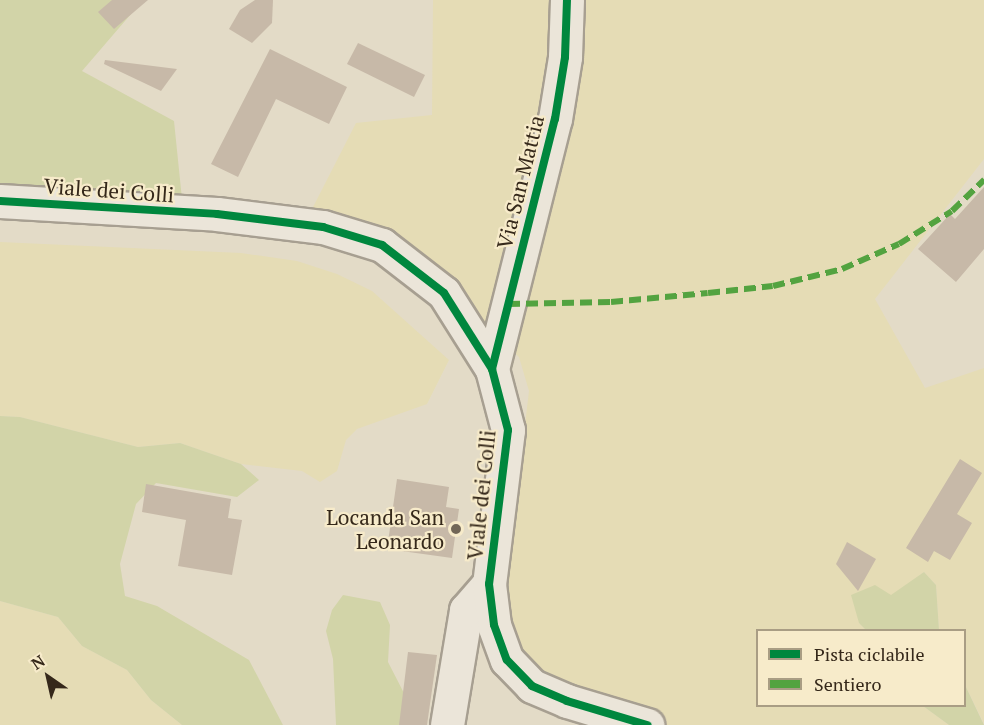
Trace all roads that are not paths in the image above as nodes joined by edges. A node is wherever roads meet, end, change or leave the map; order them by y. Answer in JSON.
{"nodes":[{"id":1,"x":567,"y":0,"type":"edge"},
{"id":2,"x":0,"y":201,"type":"edge"},
{"id":3,"x":492,"y":369,"type":"junction"},
{"id":4,"x":489,"y":584,"type":"junction"},
{"id":5,"x":447,"y":725,"type":"edge"},
{"id":6,"x":647,"y":725,"type":"edge"}],
"edges":[{"from":1,"to":3,"type":"street","name":"Via San Mattia"},
{"from":2,"to":3,"type":"street","name":"Viale dei Colli"},
{"from":3,"to":4,"type":"street","name":"Viale dei Colli"},
{"from":4,"to":5,"type":"street"},
{"from":4,"to":6,"type":"street","name":"Viale dei Colli"}]}
